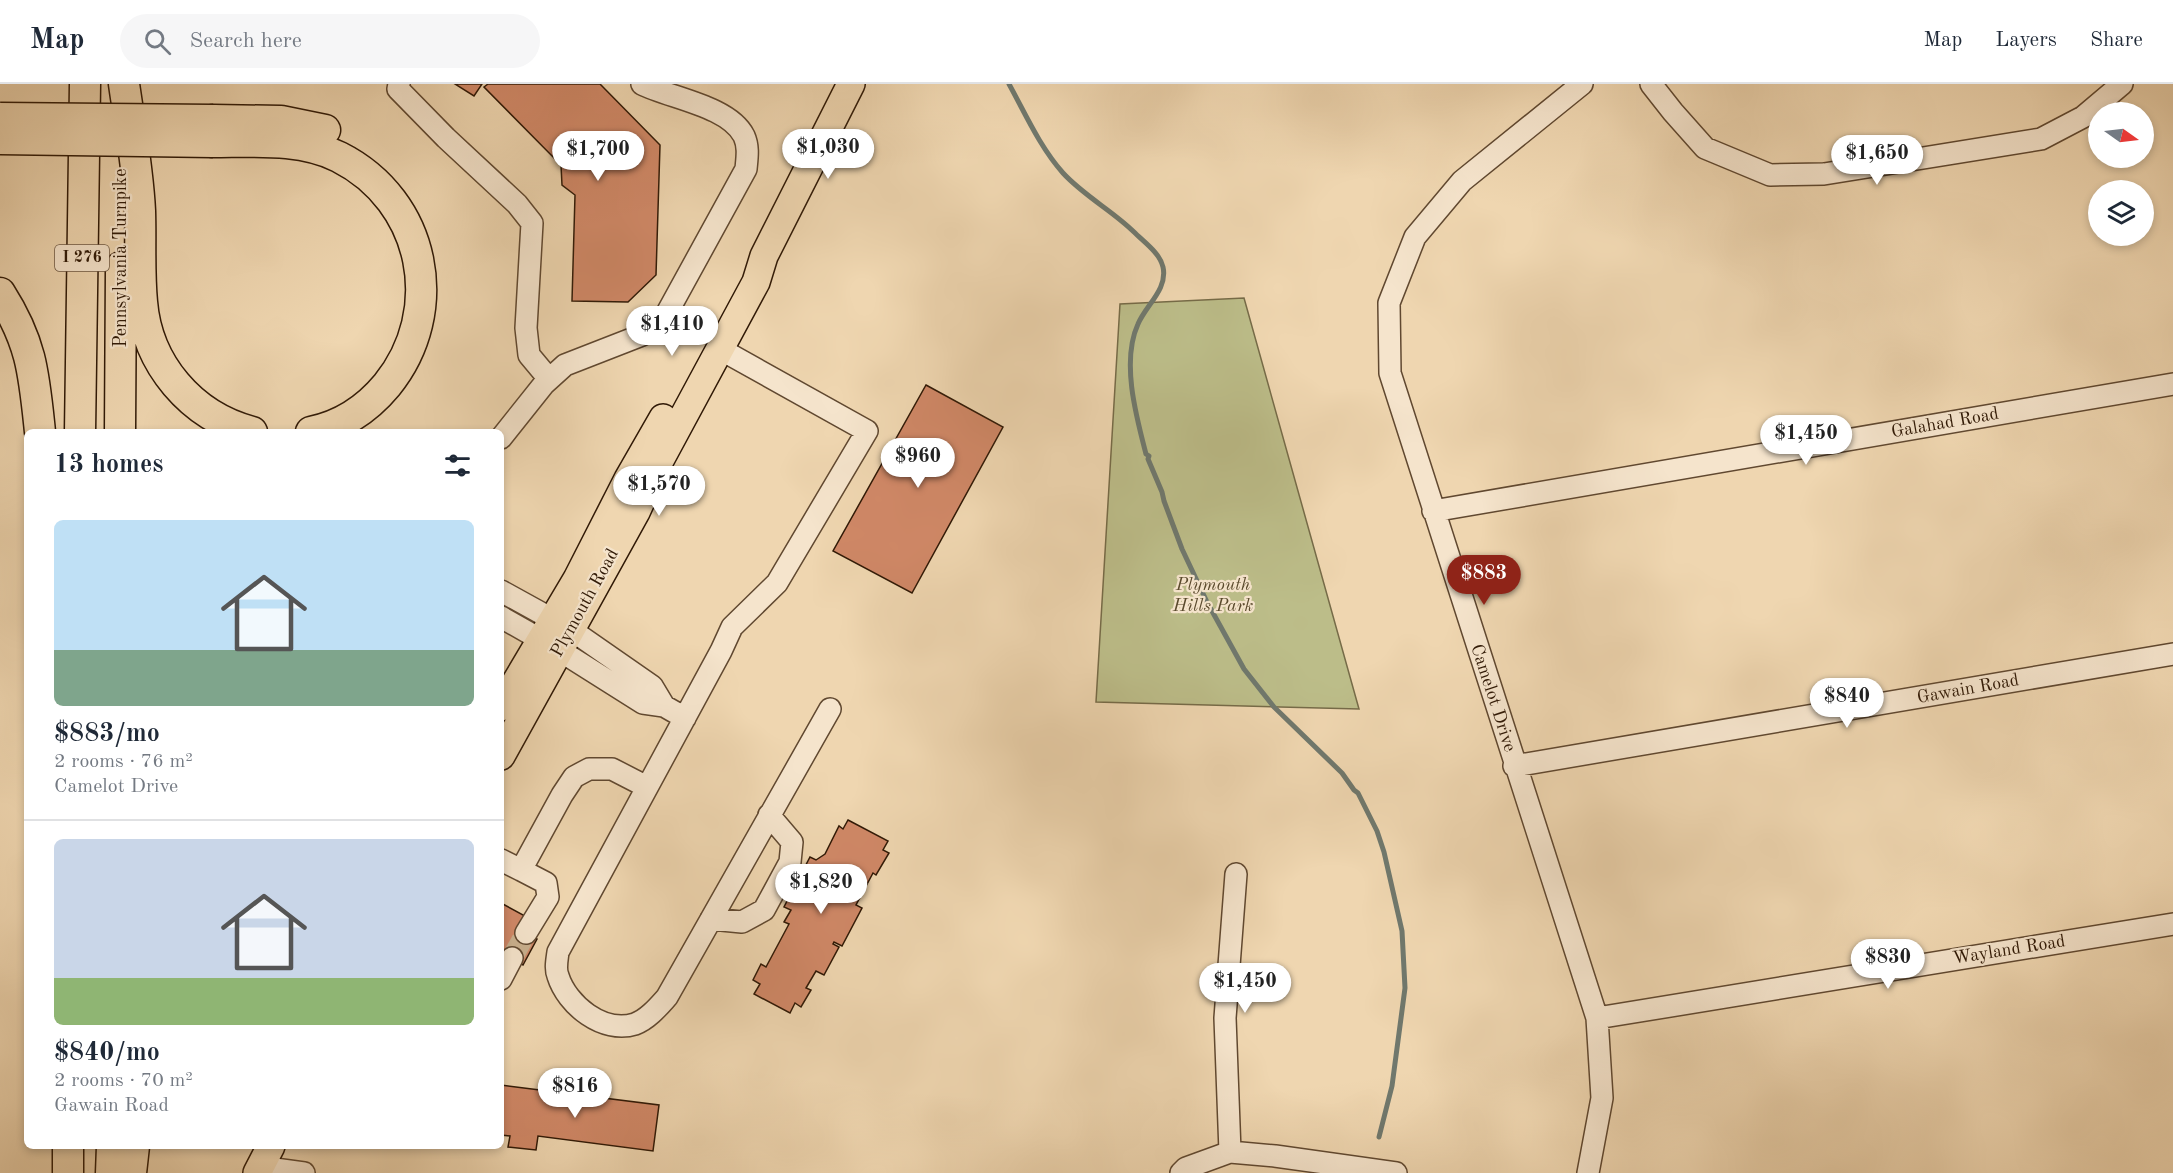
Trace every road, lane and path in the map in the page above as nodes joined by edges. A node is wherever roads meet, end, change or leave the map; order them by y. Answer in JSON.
{"nodes":[{"id":1,"x":85,"y":84,"type":"edge"},
{"id":2,"x":123,"y":84,"type":"edge"},
{"id":3,"x":399,"y":84,"type":"edge"},
{"id":4,"x":642,"y":84,"type":"edge"},
{"id":5,"x":851,"y":84,"type":"edge"},
{"id":6,"x":1581,"y":84,"type":"edge"},
{"id":7,"x":1651,"y":84,"type":"edge"},
{"id":8,"x":2122,"y":84,"type":"edge"},
{"id":9,"x":0,"y":118,"type":"edge"},
{"id":10,"x":213,"y":131,"type":"junction"},
{"id":11,"x":0,"y":139,"type":"edge"},
{"id":12,"x":764,"y":256,"type":"junction"},
{"id":13,"x":0,"y":293,"type":"edge"},
{"id":14,"x":720,"y":349,"type":"junction"},
{"id":15,"x":549,"y":379,"type":"junction"},
{"id":16,"x":2173,"y":384,"type":"edge"},
{"id":17,"x":40,"y":429,"type":"edge"},
{"id":18,"x":80,"y":429,"type":"edge"},
{"id":19,"x":120,"y":429,"type":"edge"},
{"id":20,"x":244,"y":429,"type":"edge"},
{"id":21,"x":321,"y":429,"type":"edge"},
{"id":22,"x":370,"y":429,"type":"edge"},
{"id":23,"x":504,"y":434,"type":"edge"},
{"id":24,"x":1433,"y":511,"type":"junction"},
{"id":25,"x":504,"y":593,"type":"edge"},
{"id":26,"x":504,"y":618,"type":"edge"},
{"id":27,"x":556,"y":634,"type":"junction"},
{"id":28,"x":2173,"y":654,"type":"edge"},
{"id":29,"x":504,"y":703,"type":"edge"},
{"id":30,"x":830,"y":709,"type":"dead end"},
{"id":31,"x":685,"y":718,"type":"junction"},
{"id":32,"x":504,"y":749,"type":"edge"},
{"id":33,"x":1514,"y":766,"type":"junction"},
{"id":34,"x":647,"y":787,"type":"junction"},
{"id":35,"x":769,"y":815,"type":"junction"},
{"id":36,"x":507,"y":865,"type":"edge"},
{"id":37,"x":1236,"y":874,"type":"dead end"},
{"id":38,"x":711,"y":919,"type":"junction"},
{"id":39,"x":2173,"y":924,"type":"edge"},
{"id":40,"x":526,"y":933,"type":"tunnel mouth"},
{"id":41,"x":512,"y":958,"type":"tunnel mouth"},
{"id":42,"x":504,"y":973,"type":"edge"},
{"id":43,"x":1597,"y":1018,"type":"junction"},
{"id":44,"x":68,"y":1149,"type":"edge"},
{"id":45,"x":111,"y":1149,"type":"edge"},
{"id":46,"x":134,"y":1149,"type":"edge"},
{"id":47,"x":1230,"y":1152,"type":"junction"},
{"id":48,"x":262,"y":1162,"type":"edge"},
{"id":49,"x":68,"y":1173,"type":"edge"},
{"id":50,"x":111,"y":1173,"type":"edge"},
{"id":51,"x":131,"y":1173,"type":"edge"},
{"id":52,"x":304,"y":1173,"type":"edge"},
{"id":53,"x":1181,"y":1173,"type":"edge"},
{"id":54,"x":1396,"y":1173,"type":"edge"},
{"id":55,"x":1588,"y":1173,"type":"edge"}],
"edges":[{"from":1,"to":18,"type":"highway","name":"Pennsylvania Turnpike","number":"I 276"},
{"from":2,"to":19,"type":"highway","name":"Pennsylvania Turnpike","number":"I 276"},
{"from":2,"to":20,"type":"highway"},
{"from":3,"to":15,"type":"street"},
{"from":4,"to":15,"type":"street"},
{"from":5,"to":12,"type":"main road","name":"Plymouth Road"},
{"from":6,"to":24,"type":"street","name":"Camelot Drive"},
{"from":7,"to":8,"type":"street"},
{"from":9,"to":10,"type":"highway","bridge":true},
{"from":10,"to":11,"type":"highway","bridge":true},
{"from":10,"to":21,"type":"highway"},
{"from":10,"to":22,"type":"highway"},
{"from":12,"to":14,"type":"main road","name":"Plymouth Road"},
{"from":12,"to":27,"type":"main road","name":"Plymouth Road"},
{"from":13,"to":17,"type":"highway"},
{"from":14,"to":27,"type":"main road","name":"Plymouth Road"},
{"from":14,"to":31,"type":"street"},
{"from":15,"to":23,"type":"street"},
{"from":16,"to":24,"type":"street","name":"Galahad Road"},
{"from":24,"to":33,"type":"street","name":"Camelot Drive"},
{"from":25,"to":27,"type":"street"},
{"from":26,"to":27,"type":"street"},
{"from":27,"to":29,"type":"main road","name":"Plymouth Road"},
{"from":27,"to":31,"type":"street"},
{"from":27,"to":32,"type":"main road","name":"Plymouth Road"},
{"from":28,"to":33,"type":"street","name":"Gawain Road"},
{"from":30,"to":35,"type":"street"},
{"from":31,"to":34,"type":"street"},
{"from":33,"to":43,"type":"street","name":"Camelot Drive"},
{"from":34,"to":36,"type":"street"},
{"from":34,"to":38,"type":"street"},
{"from":35,"to":38,"type":"street"},
{"from":35,"to":38,"type":"street"},
{"from":36,"to":40,"type":"street"},
{"from":37,"to":47,"type":"street"},
{"from":39,"to":43,"type":"street","name":"Wayland Road"},
{"from":41,"to":42,"type":"street"},
{"from":43,"to":55,"type":"street","name":"Camelot Drive"},
{"from":44,"to":49,"type":"highway"},
{"from":45,"to":50,"type":"highway"},
{"from":46,"to":51,"type":"highway"},
{"from":47,"to":53,"type":"street"},
{"from":47,"to":54,"type":"street"},
{"from":48,"to":52,"type":"street"}]}
